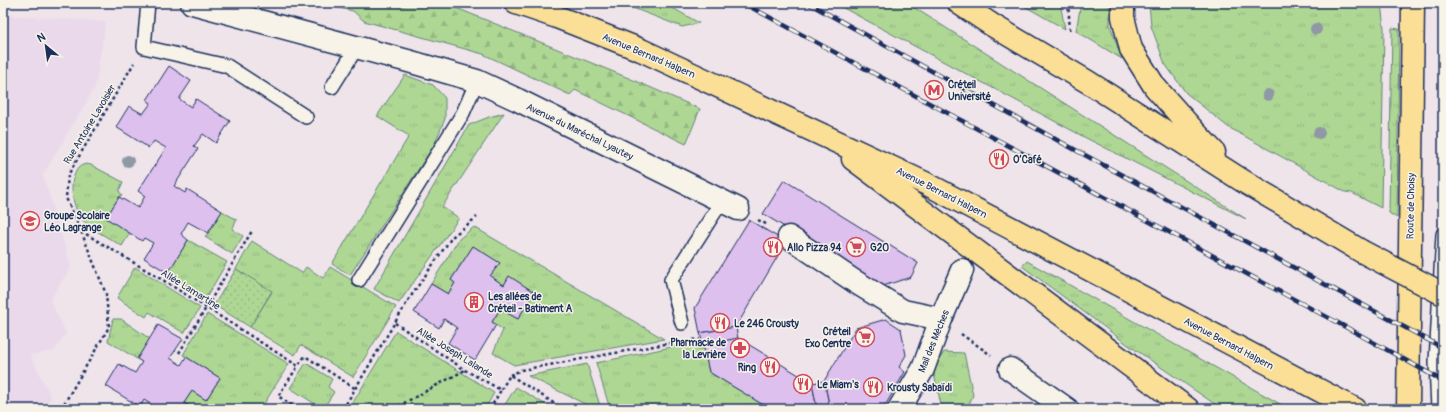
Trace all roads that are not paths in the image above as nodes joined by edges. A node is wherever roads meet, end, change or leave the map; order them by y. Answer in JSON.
{"nodes":[{"id":1,"x":148,"y":3,"type":"edge"},
{"id":2,"x":192,"y":3,"type":"edge"},
{"id":3,"x":516,"y":3,"type":"edge"},
{"id":4,"x":959,"y":3,"type":"edge"},
{"id":5,"x":1123,"y":3,"type":"edge"},
{"id":6,"x":1413,"y":3,"type":"edge"},
{"id":7,"x":357,"y":47,"type":"junction"},
{"id":8,"x":477,"y":81,"type":"junction"},
{"id":9,"x":332,"y":87,"type":"dead end"},
{"id":10,"x":306,"y":117,"type":"dead end"},
{"id":11,"x":817,"y":131,"type":"junction"},
{"id":12,"x":1243,"y":181,"type":"junction"},
{"id":13,"x":730,"y":205,"type":"joint"},
{"id":14,"x":1443,"y":234,"type":"edge"},
{"id":15,"x":789,"y":237,"type":"road end"},
{"id":16,"x":962,"y":270,"type":"dead end"},
{"id":17,"x":359,"y":280,"type":"dead end"},
{"id":18,"x":1443,"y":294,"type":"edge"},
{"id":19,"x":941,"y":319,"type":"junction"},
{"id":20,"x":682,"y":323,"type":"road end"},
{"id":21,"x":1010,"y":369,"type":"road end"},
{"id":22,"x":899,"y":409,"type":"edge"},
{"id":23,"x":1067,"y":409,"type":"edge"},
{"id":24,"x":1188,"y":409,"type":"edge"},
{"id":25,"x":1355,"y":409,"type":"edge"},
{"id":26,"x":1408,"y":409,"type":"edge"},
{"id":27,"x":1438,"y":409,"type":"edge"}],
"edges":[{"from":1,"to":10,"type":"lane"},
{"from":2,"to":7,"type":"street","name":"Avenue du Maréchal Lyautey"},
{"from":3,"to":11,"type":"main road","name":"Avenue Bernard Halpern"},
{"from":4,"to":12,"type":"main road"},
{"from":5,"to":12,"type":"main road"},
{"from":6,"to":26,"type":"main road","name":"Route de Choisy"},
{"from":7,"to":8,"type":"street","name":"Avenue du Maréchal Lyautey"},
{"from":7,"to":9,"type":"lane"},
{"from":8,"to":13,"type":"street","name":"Avenue du Maréchal Lyautey"},
{"from":8,"to":17,"type":"lane"},
{"from":11,"to":24,"type":"main road"},
{"from":11,"to":25,"type":"main road","name":"Avenue Bernard Halpern"},
{"from":12,"to":18,"type":"main road","bridge":true},
{"from":13,"to":20,"type":"lane"},
{"from":14,"to":27,"type":"lane"},
{"from":15,"to":19,"type":"street"},
{"from":16,"to":19,"type":"street","name":"Mail des Mèches"},
{"from":19,"to":22,"type":"street","name":"Mail des Mèches"},
{"from":21,"to":23,"type":"street"}]}
